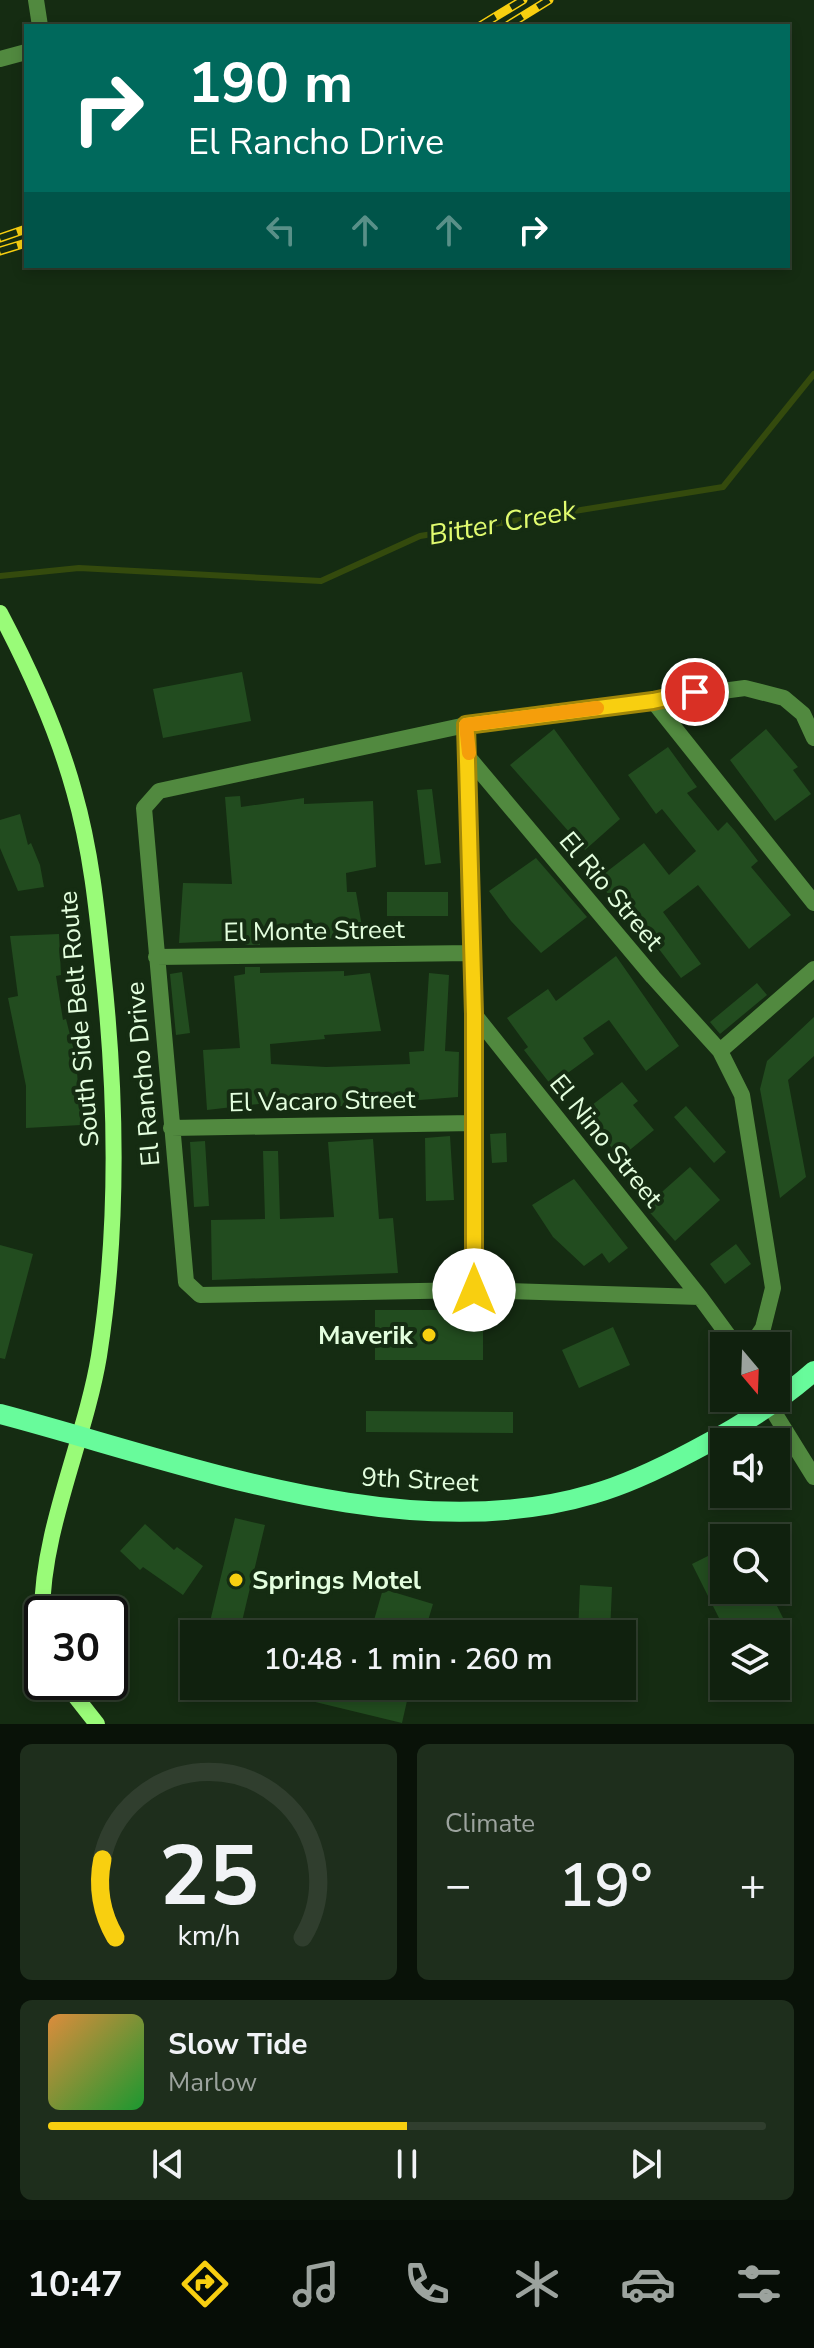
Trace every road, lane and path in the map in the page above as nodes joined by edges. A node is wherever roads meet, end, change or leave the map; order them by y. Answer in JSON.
{"nodes":[{"id":1,"x":36,"y":0,"type":"edge"},
{"id":2,"x":40,"y":24,"type":"edge"},
{"id":3,"x":24,"y":53,"type":"edge"},
{"id":4,"x":0,"y":59,"type":"edge"},
{"id":5,"x":0,"y":613,"type":"edge"},
{"id":6,"x":653,"y":701,"type":"junction"},
{"id":7,"x":466,"y":725,"type":"junction"},
{"id":8,"x":814,"y":738,"type":"edge"},
{"id":9,"x":469,"y":758,"type":"junction"},
{"id":10,"x":814,"y":903,"type":"edge"},
{"id":11,"x":472,"y":953,"type":"junction"},
{"id":12,"x":156,"y":957,"type":"junction"},
{"id":13,"x":814,"y":969,"type":"edge"},
{"id":14,"x":474,"y":1014,"type":"junction"},
{"id":15,"x":720,"y":1051,"type":"junction"},
{"id":16,"x":473,"y":1123,"type":"junction"},
{"id":17,"x":171,"y":1128,"type":"junction"},
{"id":18,"x":474,"y":1290,"type":"junction"},
{"id":19,"x":700,"y":1297,"type":"junction"},
{"id":20,"x":726,"y":1332,"type":"edge"},
{"id":21,"x":760,"y":1332,"type":"edge"},
{"id":22,"x":814,"y":1371,"type":"edge"},
{"id":23,"x":790,"y":1387,"type":"edge"},
{"id":24,"x":753,"y":1412,"type":"edge"},
{"id":25,"x":773,"y":1412,"type":"edge"},
{"id":26,"x":0,"y":1414,"type":"edge"},
{"id":27,"x":81,"y":1435,"type":"junction"},
{"id":28,"x":814,"y":1477,"type":"edge"},
{"id":29,"x":42,"y":1596,"type":"edge"},
{"id":30,"x":78,"y":1700,"type":"edge"},
{"id":31,"x":97,"y":1724,"type":"edge"}],
"edges":[{"from":1,"to":2,"type":"street"},
{"from":3,"to":4,"type":"street"},
{"from":5,"to":27,"type":"main road","name":"South Side Belt Route"},
{"from":6,"to":7,"type":"street","name":"El Rancho Drive"},
{"from":6,"to":8,"type":"street","name":"El Rancho Drive"},
{"from":6,"to":10,"type":"street"},
{"from":7,"to":9,"type":"street"},
{"from":7,"to":12,"type":"street","name":"El Rancho Drive"},
{"from":9,"to":11,"type":"street"},
{"from":9,"to":15,"type":"street","name":"El Rio Street"},
{"from":11,"to":12,"type":"street","name":"El Monte Street"},
{"from":11,"to":14,"type":"street"},
{"from":12,"to":17,"type":"street","name":"El Rancho Drive"},
{"from":13,"to":15,"type":"street"},
{"from":14,"to":16,"type":"street"},
{"from":14,"to":19,"type":"street","name":"El Nino Street"},
{"from":15,"to":21,"type":"street","name":"El Rio Street"},
{"from":16,"to":17,"type":"street","name":"El Vacaro Street"},
{"from":16,"to":18,"type":"street"},
{"from":17,"to":18,"type":"street","name":"El Rancho Drive"},
{"from":18,"to":19,"type":"street","name":"El Rancho Drive"},
{"from":19,"to":20,"type":"street"},
{"from":22,"to":23,"type":"main road","name":"9th Street"},
{"from":24,"to":27,"type":"main road","name":"9th Street"},
{"from":25,"to":28,"type":"street"},
{"from":26,"to":27,"type":"main road","name":"9th Street"},
{"from":27,"to":29,"type":"main road","name":"South Side Belt Route"},
{"from":30,"to":31,"type":"main road"}]}
